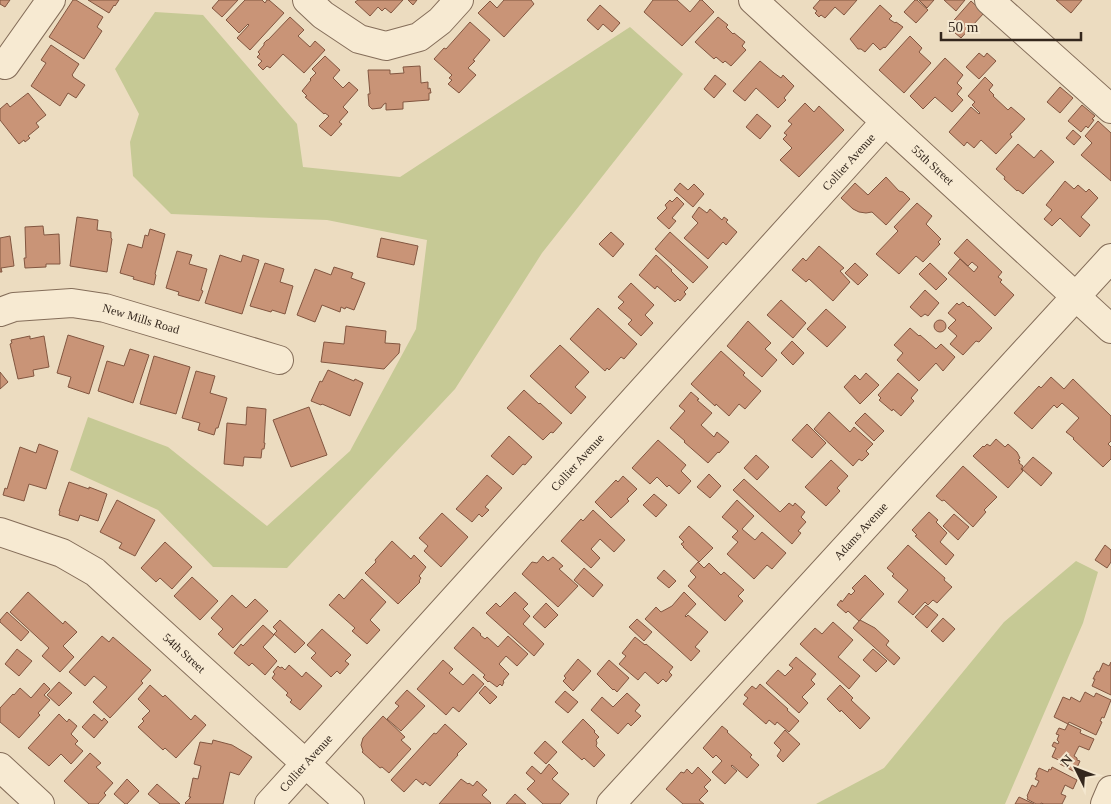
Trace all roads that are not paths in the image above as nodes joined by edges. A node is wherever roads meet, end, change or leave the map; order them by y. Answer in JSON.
{"nodes":[{"id":1,"x":51,"y":0,"type":"edge"},
{"id":2,"x":307,"y":0,"type":"edge"},
{"id":3,"x":459,"y":0,"type":"edge"},
{"id":4,"x":753,"y":0,"type":"edge"},
{"id":5,"x":989,"y":0,"type":"edge"},
{"id":6,"x":5,"y":65,"type":"dead end"},
{"id":7,"x":1111,"y":109,"type":"edge"},
{"id":8,"x":885,"y":122,"type":"junction"},
{"id":9,"x":1111,"y":258,"type":"edge"},
{"id":10,"x":1075,"y":296,"type":"junction"},
{"id":11,"x":0,"y":312,"type":"edge"},
{"id":12,"x":1111,"y":329,"type":"edge"},
{"id":13,"x":279,"y":360,"type":"dead end"},
{"id":14,"x":0,"y":532,"type":"edge"},
{"id":15,"x":305,"y":764,"type":"junction"},
{"id":16,"x":0,"y":767,"type":"edge"},
{"id":17,"x":1111,"y":790,"type":"edge"},
{"id":18,"x":40,"y":804,"type":"edge"},
{"id":19,"x":269,"y":804,"type":"edge"},
{"id":20,"x":350,"y":804,"type":"edge"},
{"id":21,"x":610,"y":804,"type":"edge"},
{"id":22,"x":1105,"y":804,"type":"edge"}],
"edges":[{"from":1,"to":6,"type":"street"},
{"from":2,"to":3,"type":"street"},
{"from":4,"to":8,"type":"street","name":"55th Street"},
{"from":5,"to":7,"type":"street"},
{"from":8,"to":10,"type":"street","name":"55th Street"},
{"from":8,"to":15,"type":"street","name":"Collier Avenue"},
{"from":9,"to":10,"type":"street","name":"Adams Avenue"},
{"from":10,"to":12,"type":"street","name":"55th Street"},
{"from":10,"to":21,"type":"street","name":"Adams Avenue"},
{"from":11,"to":13,"type":"street","name":"New Mills Road"},
{"from":14,"to":15,"type":"street","name":"54th Street"},
{"from":15,"to":19,"type":"street","name":"Collier Avenue"},
{"from":15,"to":20,"type":"street","name":"54th Street"},
{"from":16,"to":18,"type":"street"},
{"from":17,"to":22,"type":"street"}]}
